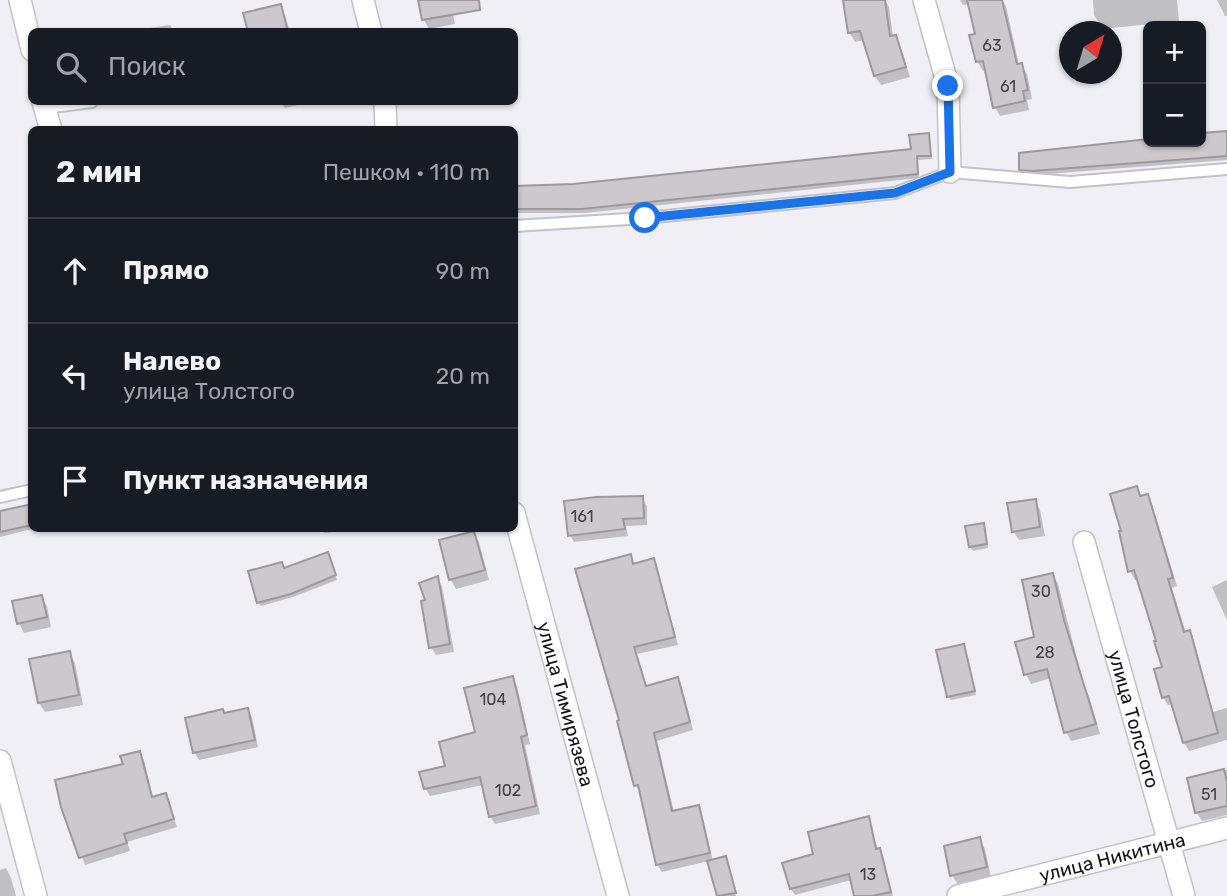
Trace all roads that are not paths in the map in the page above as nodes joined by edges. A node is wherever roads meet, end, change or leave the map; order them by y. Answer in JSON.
{"nodes":[{"id":1,"x":20,"y":0,"type":"edge"},
{"id":2,"x":363,"y":0,"type":"edge"},
{"id":3,"x":924,"y":0,"type":"edge"},
{"id":4,"x":370,"y":28,"type":"edge"},
{"id":5,"x":28,"y":33,"type":"edge"},
{"id":6,"x":44,"y":105,"type":"edge"},
{"id":7,"x":385,"y":105,"type":"edge"},
{"id":8,"x":50,"y":126,"type":"edge"},
{"id":9,"x":386,"y":126,"type":"edge"},
{"id":10,"x":1227,"y":169,"type":"edge"},
{"id":11,"x":950,"y":172,"type":"junction"},
{"id":12,"x":518,"y":226,"type":"edge"},
{"id":13,"x":28,"y":491,"type":"edge"},
{"id":14,"x":0,"y":497,"type":"edge"},
{"id":15,"x":518,"y":528,"type":"edge"},
{"id":16,"x":1084,"y":542,"type":"dead end"},
{"id":17,"x":0,"y":761,"type":"edge"},
{"id":18,"x":1227,"y":828,"type":"edge"},
{"id":19,"x":1168,"y":843,"type":"junction"},
{"id":20,"x":36,"y":896,"type":"edge"},
{"id":21,"x":618,"y":896,"type":"edge"},
{"id":22,"x":958,"y":896,"type":"edge"},
{"id":23,"x":1184,"y":896,"type":"edge"}],
"edges":[{"from":1,"to":5,"type":"street"},
{"from":2,"to":4,"type":"street"},
{"from":3,"to":11,"type":"street"},
{"from":6,"to":8,"type":"street"},
{"from":7,"to":9,"type":"street"},
{"from":10,"to":11,"type":"lane"},
{"from":11,"to":12,"type":"lane"},
{"from":13,"to":14,"type":"lane"},
{"from":15,"to":21,"type":"street","name":"улица Тимирязева"},
{"from":16,"to":19,"type":"street","name":"улица Толстого"},
{"from":17,"to":20,"type":"street"},
{"from":18,"to":19,"type":"street","name":"улица Никитина"},
{"from":19,"to":22,"type":"street","name":"улица Никитина"},
{"from":19,"to":23,"type":"street","name":"улица Толстого"}]}
